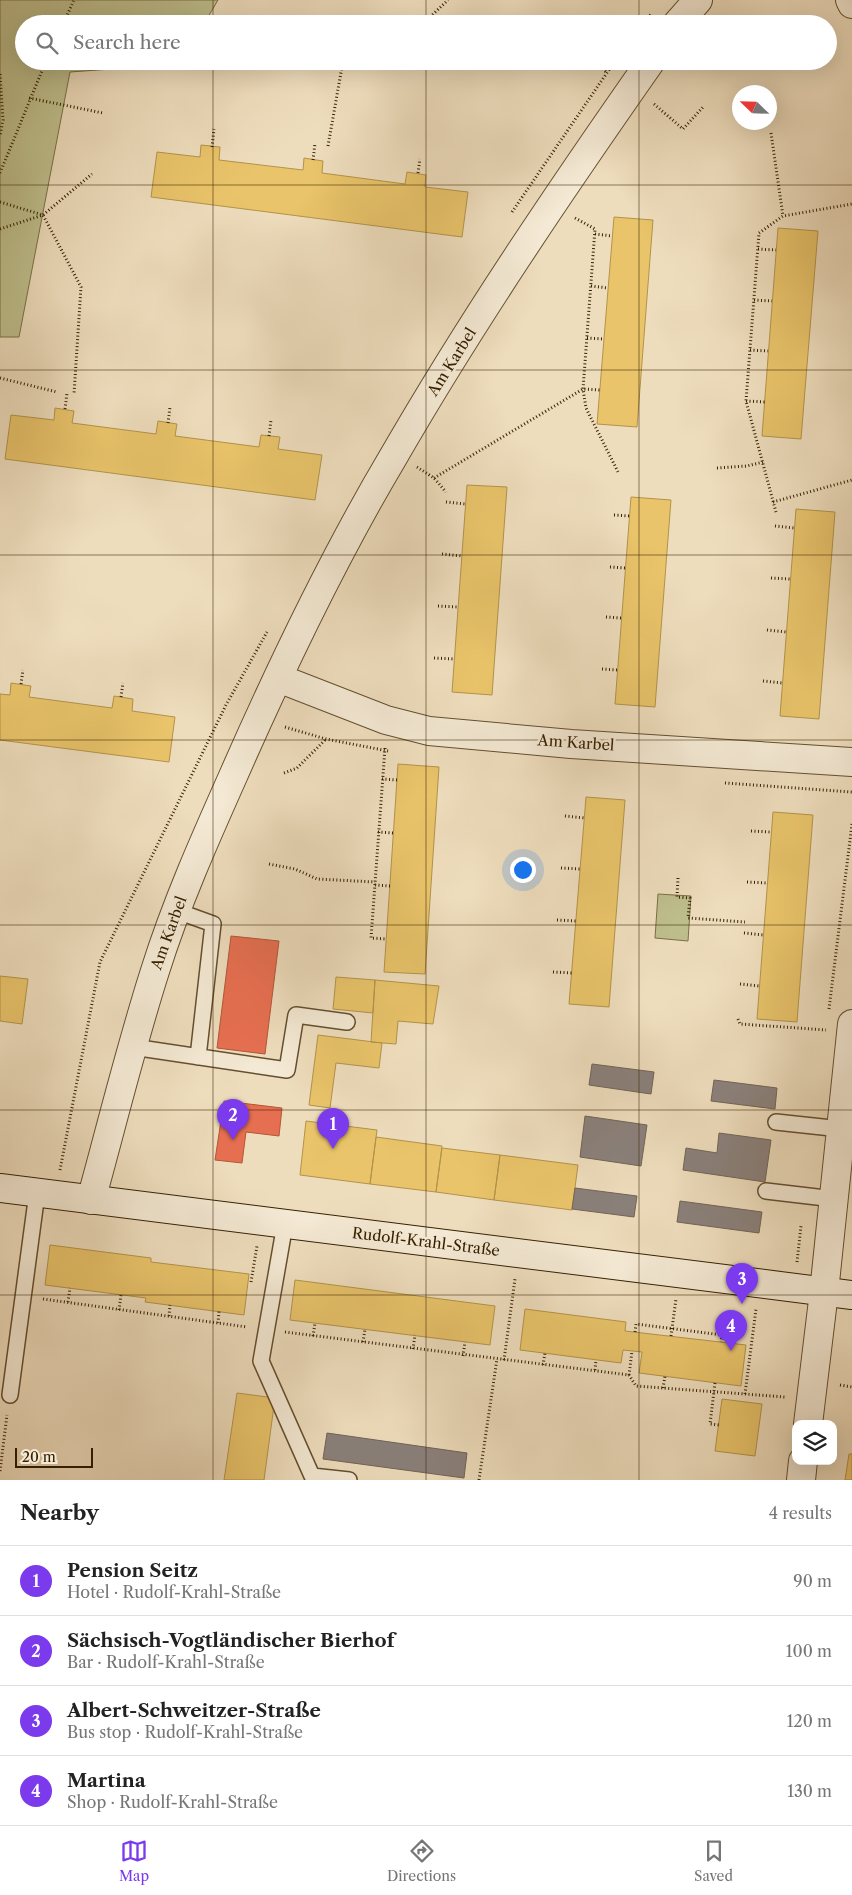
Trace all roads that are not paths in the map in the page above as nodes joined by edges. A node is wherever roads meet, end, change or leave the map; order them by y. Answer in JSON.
{"nodes":[{"id":1,"x":698,"y":0,"type":"edge"},
{"id":2,"x":685,"y":15,"type":"edge"},
{"id":3,"x":645,"y":70,"type":"edge"},
{"id":4,"x":278,"y":678,"type":"junction"},
{"id":5,"x":852,"y":762,"type":"edge"},
{"id":6,"x":177,"y":912,"type":"junction"},
{"id":7,"x":347,"y":1022,"type":"dead end"},
{"id":8,"x":839,"y":1027,"type":"edge"},
{"id":9,"x":133,"y":1047,"type":"junction"},
{"id":10,"x":198,"y":1057,"type":"junction"},
{"id":11,"x":776,"y":1122,"type":"dead end"},
{"id":12,"x":841,"y":1130,"type":"junction"},
{"id":13,"x":0,"y":1188,"type":"edge"},
{"id":14,"x":766,"y":1192,"type":"dead end"},
{"id":15,"x":46,"y":1194,"type":"junction"},
{"id":16,"x":834,"y":1199,"type":"junction"},
{"id":17,"x":91,"y":1200,"type":"junction"},
{"id":18,"x":285,"y":1224,"type":"junction"},
{"id":19,"x":824,"y":1292,"type":"junction"},
{"id":20,"x":852,"y":1295,"type":"edge"},
{"id":21,"x":10,"y":1395,"type":"dead end"},
{"id":22,"x":808,"y":1420,"type":"edge"},
{"id":23,"x":802,"y":1465,"type":"edge"},
{"id":24,"x":349,"y":1480,"type":"edge"},
{"id":25,"x":800,"y":1480,"type":"edge"}],
"edges":[{"from":1,"to":2,"type":"street"},
{"from":3,"to":4,"type":"street","name":"Am Karbel"},
{"from":4,"to":5,"type":"street","name":"Am Karbel"},
{"from":4,"to":6,"type":"street","name":"Am Karbel"},
{"from":6,"to":9,"type":"street","name":"Am Karbel"},
{"from":6,"to":10,"type":"lane"},
{"from":7,"to":10,"type":"lane"},
{"from":8,"to":12,"type":"street"},
{"from":9,"to":10,"type":"lane"},
{"from":9,"to":17,"type":"street","name":"Am Karbel"},
{"from":11,"to":12,"type":"lane"},
{"from":12,"to":16,"type":"street"},
{"from":13,"to":15,"type":"street","name":"Rudolf-Krahl-Straße"},
{"from":14,"to":16,"type":"lane"},
{"from":15,"to":17,"type":"street","name":"Rudolf-Krahl-Straße"},
{"from":15,"to":21,"type":"lane"},
{"from":16,"to":19,"type":"street"},
{"from":17,"to":18,"type":"street","name":"Rudolf-Krahl-Straße"},
{"from":18,"to":19,"type":"street","name":"Rudolf-Krahl-Straße"},
{"from":18,"to":24,"type":"lane"},
{"from":19,"to":20,"type":"street","name":"Rudolf-Krahl-Straße"},
{"from":19,"to":22,"type":"street"},
{"from":23,"to":25,"type":"street"}]}
